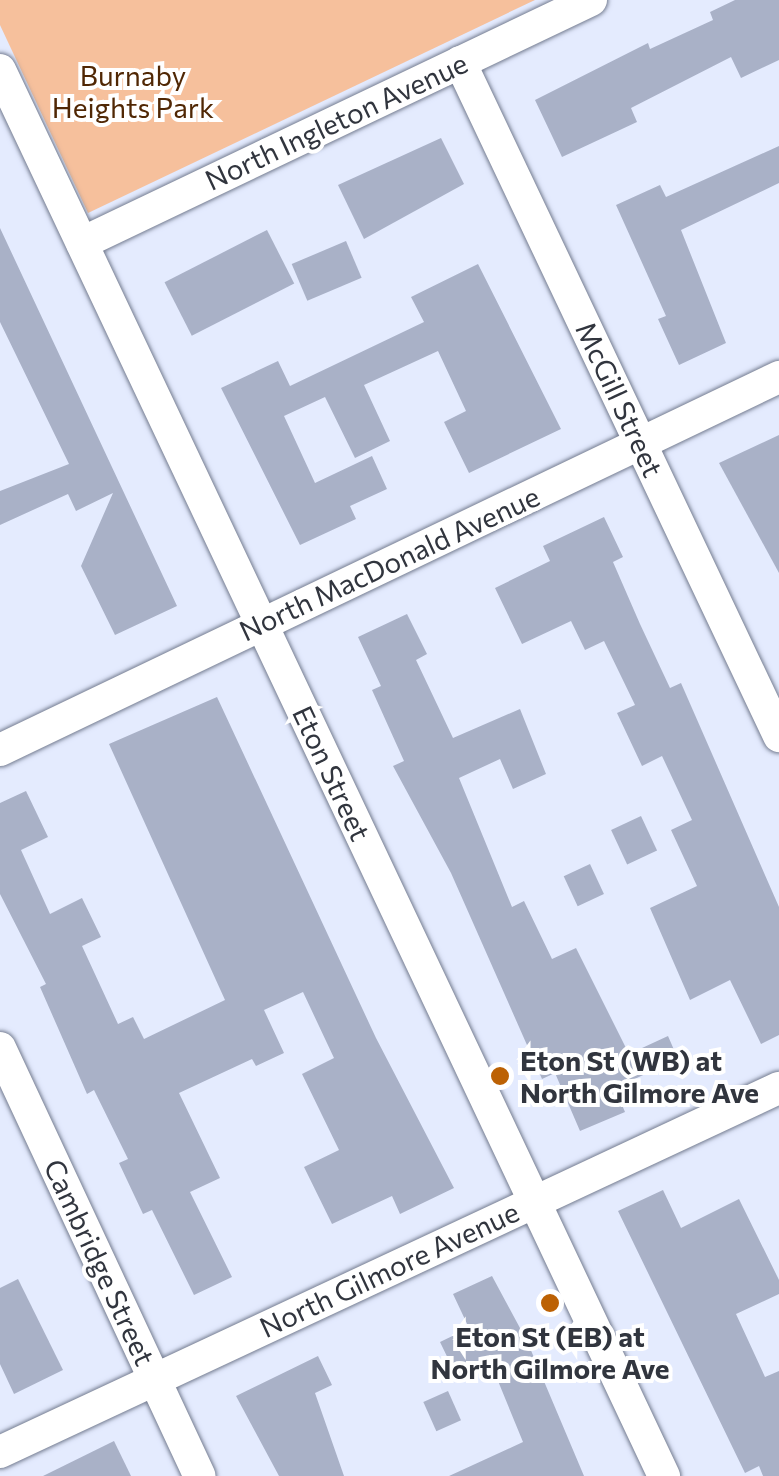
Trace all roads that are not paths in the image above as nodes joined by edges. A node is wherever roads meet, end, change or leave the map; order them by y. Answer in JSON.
{"nodes":[{"id":1,"x":591,"y":0,"type":"edge"},
{"id":2,"x":460,"y":62,"type":"junction"},
{"id":3,"x":0,"y":70,"type":"edge"},
{"id":4,"x":82,"y":243,"type":"junction"},
{"id":5,"x":779,"y":378,"type":"edge"},
{"id":6,"x":640,"y":443,"type":"junction"},
{"id":7,"x":261,"y":623,"type":"junction"},
{"id":8,"x":779,"y":736,"type":"edge"},
{"id":9,"x":0,"y":750,"type":"edge"},
{"id":10,"x":0,"y":1048,"type":"edge"},
{"id":11,"x":779,"y":1088,"type":"edge"},
{"id":12,"x":534,"y":1200,"type":"junction"},
{"id":13,"x":155,"y":1380,"type":"junction"},
{"id":14,"x":0,"y":1452,"type":"edge"},
{"id":15,"x":200,"y":1476,"type":"edge"},
{"id":16,"x":664,"y":1476,"type":"edge"}],
"edges":[{"from":1,"to":2,"type":"street","name":"North Ingleton Avenue"},
{"from":2,"to":4,"type":"street","name":"North Ingleton Avenue"},
{"from":2,"to":6,"type":"street","name":"McGill Street"},
{"from":3,"to":4,"type":"street","name":"Eton Street"},
{"from":4,"to":7,"type":"street","name":"Eton Street"},
{"from":5,"to":6,"type":"street","name":"North MacDonald Avenue"},
{"from":6,"to":7,"type":"street","name":"North MacDonald Avenue"},
{"from":6,"to":8,"type":"street","name":"McGill Street"},
{"from":7,"to":9,"type":"street","name":"North MacDonald Avenue"},
{"from":7,"to":12,"type":"street","name":"Eton Street"},
{"from":10,"to":13,"type":"street","name":"Cambridge Street"},
{"from":11,"to":12,"type":"street","name":"North Gilmore Avenue"},
{"from":12,"to":13,"type":"street","name":"North Gilmore Avenue"},
{"from":12,"to":16,"type":"street","name":"Eton Street"},
{"from":13,"to":14,"type":"street","name":"North Gilmore Avenue"},
{"from":13,"to":15,"type":"street","name":"Cambridge Street"}]}
